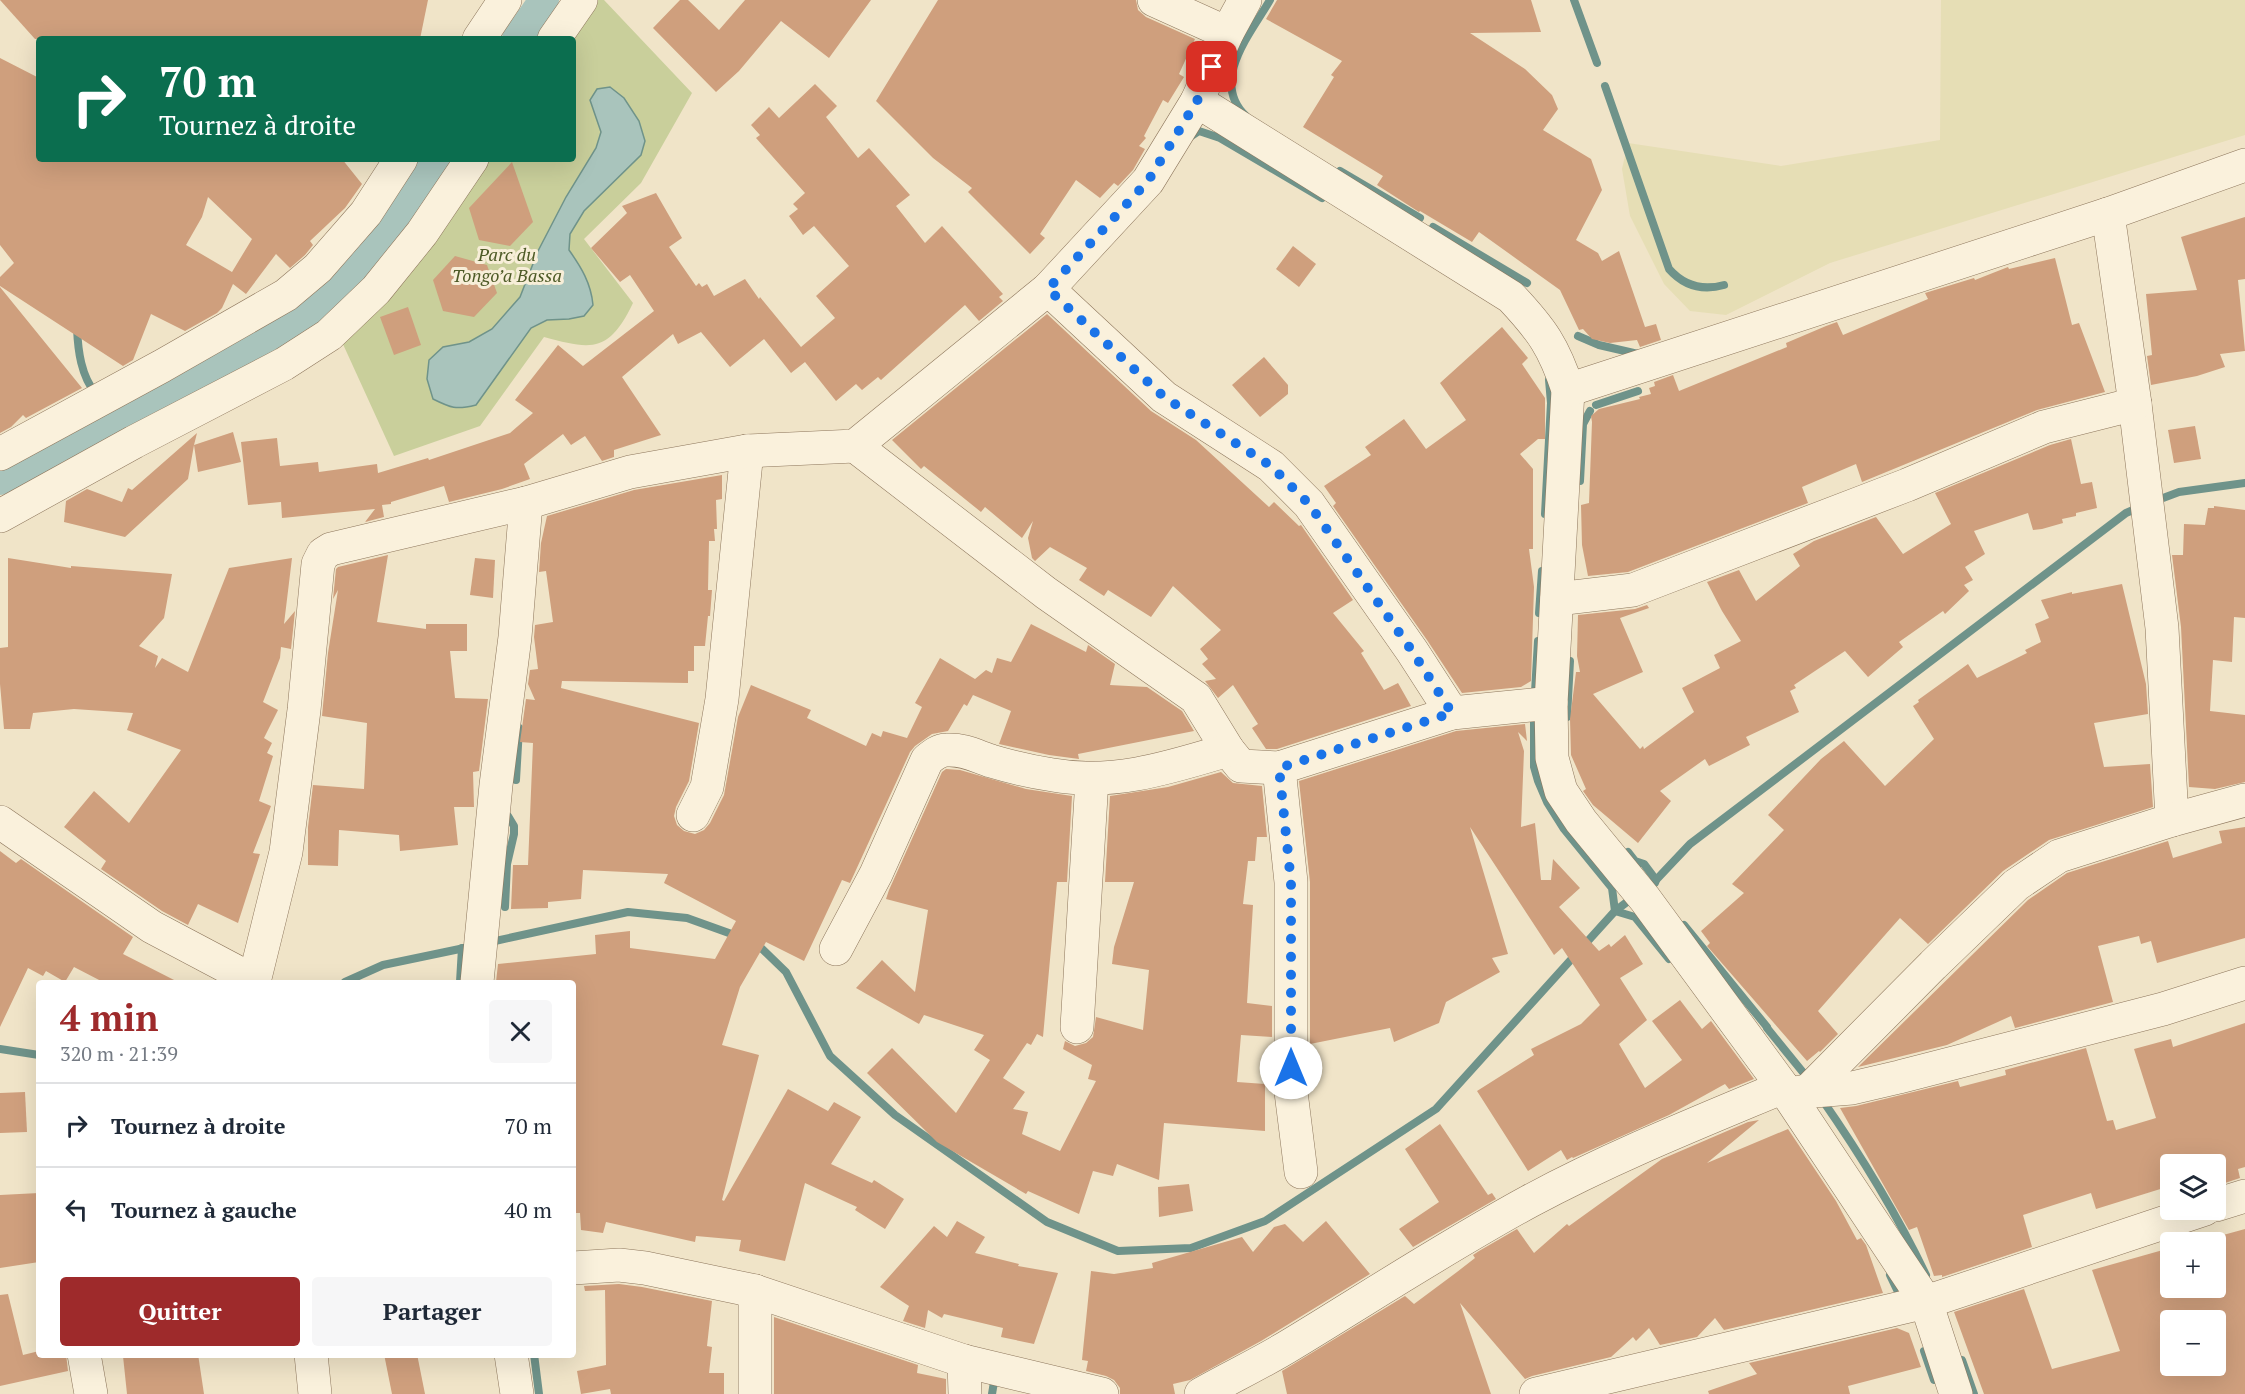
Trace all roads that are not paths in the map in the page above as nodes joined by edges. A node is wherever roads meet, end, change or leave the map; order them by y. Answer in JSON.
{"nodes":[{"id":1,"x":505,"y":0,"type":"edge"},
{"id":2,"x":581,"y":0,"type":"edge"},
{"id":3,"x":1154,"y":0,"type":"edge"},
{"id":4,"x":1245,"y":0,"type":"edge"},
{"id":5,"x":1227,"y":33,"type":"junction"},
{"id":6,"x":481,"y":36,"type":"edge"},
{"id":7,"x":556,"y":36,"type":"edge"},
{"id":8,"x":1197,"y":101,"type":"junction"},
{"id":9,"x":399,"y":162,"type":"edge"},
{"id":10,"x":470,"y":162,"type":"edge"},
{"id":11,"x":2245,"y":165,"type":"edge"},
{"id":12,"x":2108,"y":214,"type":"junction"},
{"id":13,"x":1048,"y":289,"type":"junction"},
{"id":14,"x":1568,"y":390,"type":"junction"},
{"id":15,"x":2135,"y":404,"type":"junction"},
{"id":16,"x":855,"y":446,"type":"junction"},
{"id":17,"x":747,"y":451,"type":"junction"},
{"id":18,"x":0,"y":454,"type":"edge"},
{"id":19,"x":526,"y":503,"type":"junction"},
{"id":20,"x":0,"y":516,"type":"edge"},
{"id":21,"x":1557,"y":599,"type":"junction"},
{"id":22,"x":1551,"y":703,"type":"junction"},
{"id":23,"x":1452,"y":713,"type":"junction"},
{"id":24,"x":1228,"y":750,"type":"junction"},
{"id":25,"x":1279,"y":768,"type":"junction"},
{"id":26,"x":1092,"y":779,"type":"junction"},
{"id":27,"x":2245,"y":800,"type":"edge"},
{"id":28,"x":693,"y":815,"type":"dead end"},
{"id":29,"x":2172,"y":820,"type":"junction"},
{"id":30,"x":0,"y":822,"type":"edge"},
{"id":31,"x":836,"y":949,"type":"dead end"},
{"id":32,"x":250,"y":980,"type":"edge"},
{"id":33,"x":254,"y":980,"type":"edge"},
{"id":34,"x":477,"y":980,"type":"edge"},
{"id":35,"x":2245,"y":983,"type":"edge"},
{"id":36,"x":1077,"y":1027,"type":"dead end"},
{"id":37,"x":1793,"y":1091,"type":"junction"},
{"id":38,"x":1301,"y":1172,"type":"dead end"},
{"id":39,"x":2245,"y":1196,"type":"edge"},
{"id":40,"x":2226,"y":1203,"type":"edge"},
{"id":41,"x":2172,"y":1220,"type":"edge"},
{"id":42,"x":576,"y":1268,"type":"edge"},
{"id":43,"x":755,"y":1291,"type":"junction"},
{"id":44,"x":1926,"y":1302,"type":"junction"},
{"id":45,"x":85,"y":1358,"type":"edge"},
{"id":46,"x":310,"y":1358,"type":"edge"},
{"id":47,"x":512,"y":1358,"type":"edge"},
{"id":48,"x":964,"y":1361,"type":"junction"},
{"id":49,"x":91,"y":1394,"type":"edge"},
{"id":50,"x":315,"y":1394,"type":"edge"},
{"id":51,"x":516,"y":1394,"type":"edge"},
{"id":52,"x":755,"y":1394,"type":"edge"},
{"id":53,"x":965,"y":1394,"type":"edge"},
{"id":54,"x":1102,"y":1394,"type":"edge"},
{"id":55,"x":1200,"y":1394,"type":"edge"},
{"id":56,"x":1536,"y":1394,"type":"edge"},
{"id":57,"x":1956,"y":1394,"type":"edge"}],
"edges":[{"from":1,"to":6,"type":"street"},
{"from":2,"to":7,"type":"street"},
{"from":3,"to":5,"type":"street"},
{"from":4,"to":5,"type":"street"},
{"from":5,"to":8,"type":"street"},
{"from":8,"to":13,"type":"street"},
{"from":8,"to":14,"type":"street"},
{"from":9,"to":18,"type":"street"},
{"from":10,"to":20,"type":"street"},
{"from":11,"to":12,"type":"street"},
{"from":12,"to":14,"type":"street"},
{"from":12,"to":15,"type":"street"},
{"from":13,"to":16,"type":"street"},
{"from":13,"to":23,"type":"street"},
{"from":14,"to":21,"type":"street"},
{"from":15,"to":21,"type":"street"},
{"from":15,"to":29,"type":"street"},
{"from":16,"to":17,"type":"street"},
{"from":16,"to":24,"type":"street"},
{"from":17,"to":19,"type":"street"},
{"from":17,"to":28,"type":"street"},
{"from":19,"to":33,"type":"street"},
{"from":19,"to":34,"type":"street"},
{"from":21,"to":22,"type":"street"},
{"from":22,"to":23,"type":"street"},
{"from":22,"to":37,"type":"street"},
{"from":23,"to":25,"type":"street"},
{"from":24,"to":25,"type":"street"},
{"from":24,"to":26,"type":"street"},
{"from":25,"to":38,"type":"street"},
{"from":26,"to":31,"type":"street"},
{"from":26,"to":36,"type":"street"},
{"from":27,"to":29,"type":"street"},
{"from":29,"to":37,"type":"street"},
{"from":30,"to":32,"type":"street"},
{"from":35,"to":37,"type":"street"},
{"from":37,"to":44,"type":"street"},
{"from":37,"to":55,"type":"street"},
{"from":39,"to":40,"type":"street"},
{"from":41,"to":44,"type":"street"},
{"from":42,"to":43,"type":"street"},
{"from":43,"to":48,"type":"street"},
{"from":43,"to":52,"type":"street"},
{"from":44,"to":56,"type":"street"},
{"from":44,"to":57,"type":"street"},
{"from":45,"to":49,"type":"street"},
{"from":46,"to":50,"type":"street"},
{"from":47,"to":51,"type":"street"},
{"from":48,"to":53,"type":"street"},
{"from":48,"to":54,"type":"street"}]}
